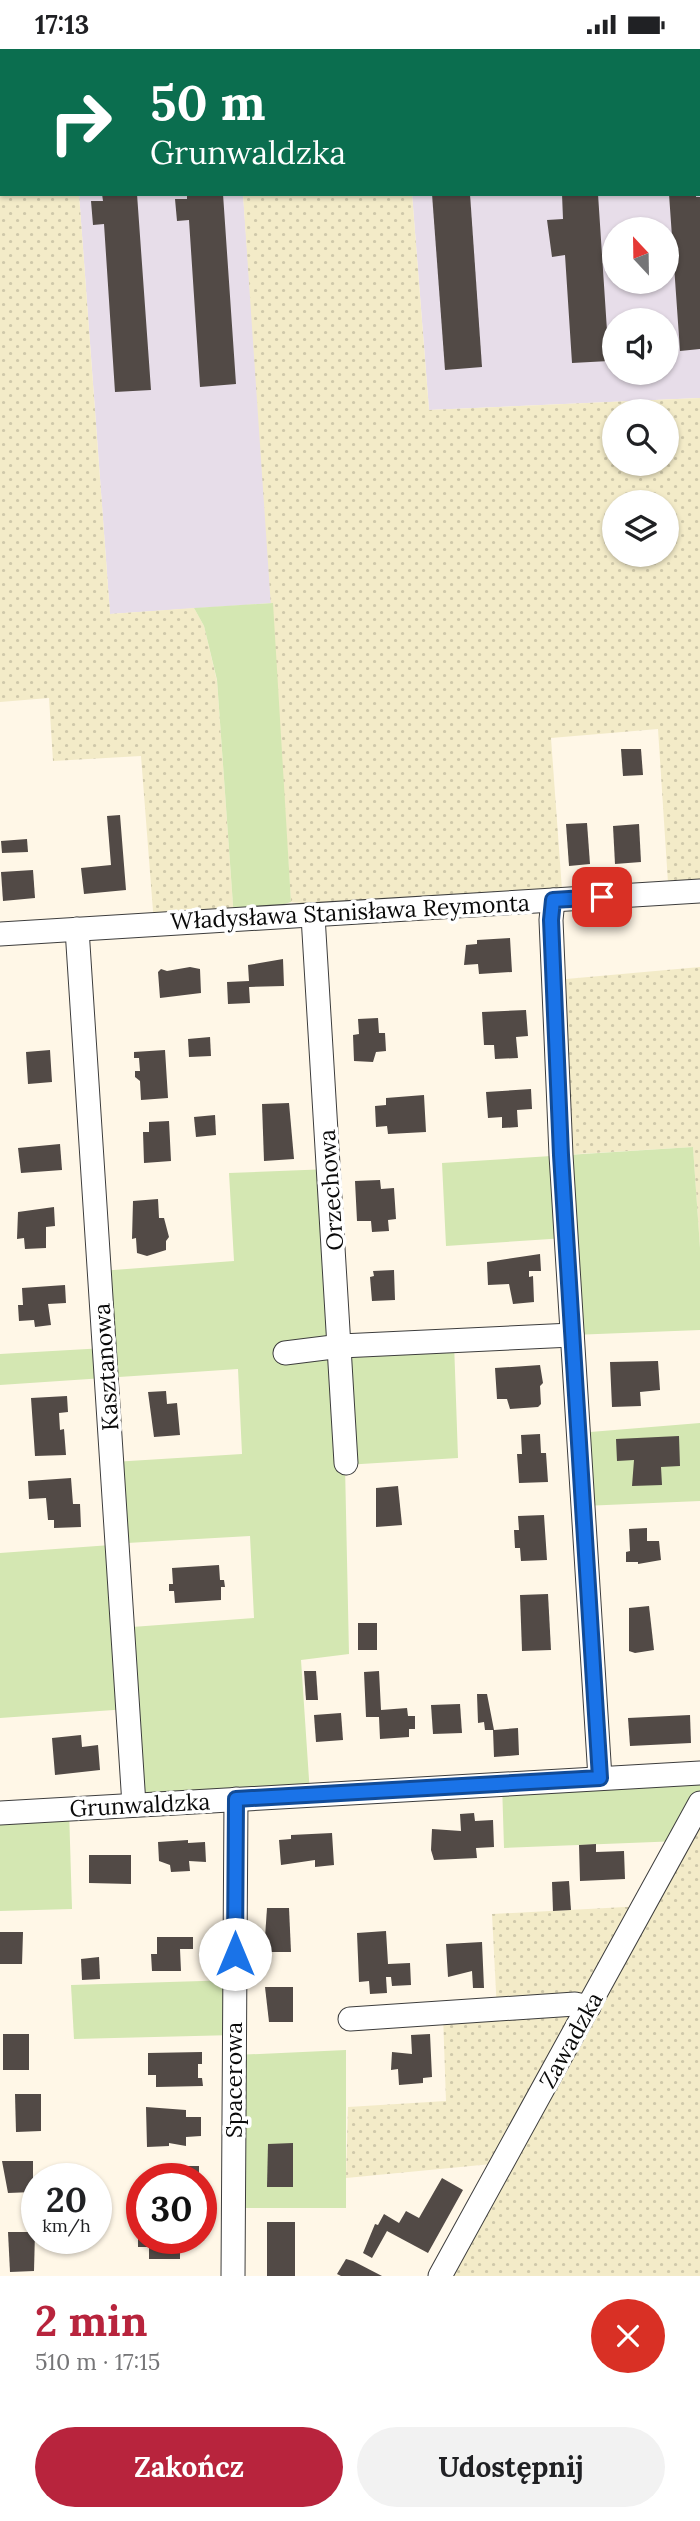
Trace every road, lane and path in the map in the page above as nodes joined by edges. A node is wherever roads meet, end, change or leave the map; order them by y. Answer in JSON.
{"nodes":[{"id":1,"x":700,"y":891,"type":"edge"},
{"id":2,"x":553,"y":900,"type":"junction"},
{"id":3,"x":313,"y":916,"type":"junction"},
{"id":4,"x":77,"y":929,"type":"junction"},
{"id":5,"x":0,"y":935,"type":"edge"},
{"id":6,"x":572,"y":1335,"type":"junction"},
{"id":7,"x":341,"y":1346,"type":"junction"},
{"id":8,"x":285,"y":1353,"type":"dead end"},
{"id":9,"x":346,"y":1463,"type":"dead end"},
{"id":10,"x":700,"y":1773,"type":"edge"},
{"id":11,"x":600,"y":1778,"type":"junction"},
{"id":12,"x":236,"y":1799,"type":"junction"},
{"id":13,"x":700,"y":1803,"type":"edge"},
{"id":14,"x":134,"y":1805,"type":"junction"},
{"id":15,"x":0,"y":1814,"type":"edge"},
{"id":16,"x":589,"y":2007,"type":"junction"},
{"id":17,"x":349,"y":2019,"type":"dead end"},
{"id":18,"x":233,"y":2276,"type":"edge"},
{"id":19,"x":440,"y":2276,"type":"edge"}],
"edges":[{"from":1,"to":2,"type":"street","name":"Władysława Stanisława Reymonta"},
{"from":2,"to":3,"type":"street","name":"Władysława Stanisława Reymonta"},
{"from":2,"to":6,"type":"street"},
{"from":3,"to":4,"type":"street","name":"Władysława Stanisława Reymonta"},
{"from":3,"to":7,"type":"street","name":"Orzechowa"},
{"from":4,"to":5,"type":"street","name":"Władysława Stanisława Reymonta"},
{"from":4,"to":14,"type":"street","name":"Kasztanowa"},
{"from":6,"to":7,"type":"street"},
{"from":6,"to":11,"type":"street"},
{"from":7,"to":8,"type":"street"},
{"from":7,"to":9,"type":"street","name":"Orzechowa"},
{"from":10,"to":11,"type":"street","name":"Grunwaldzka"},
{"from":11,"to":12,"type":"street","name":"Grunwaldzka"},
{"from":12,"to":14,"type":"street","name":"Grunwaldzka"},
{"from":12,"to":18,"type":"street","name":"Spacerowa"},
{"from":13,"to":16,"type":"street","name":"Zawadzka"},
{"from":14,"to":15,"type":"street","name":"Grunwaldzka"},
{"from":16,"to":17,"type":"street"},
{"from":16,"to":19,"type":"street","name":"Zawadzka"}]}
